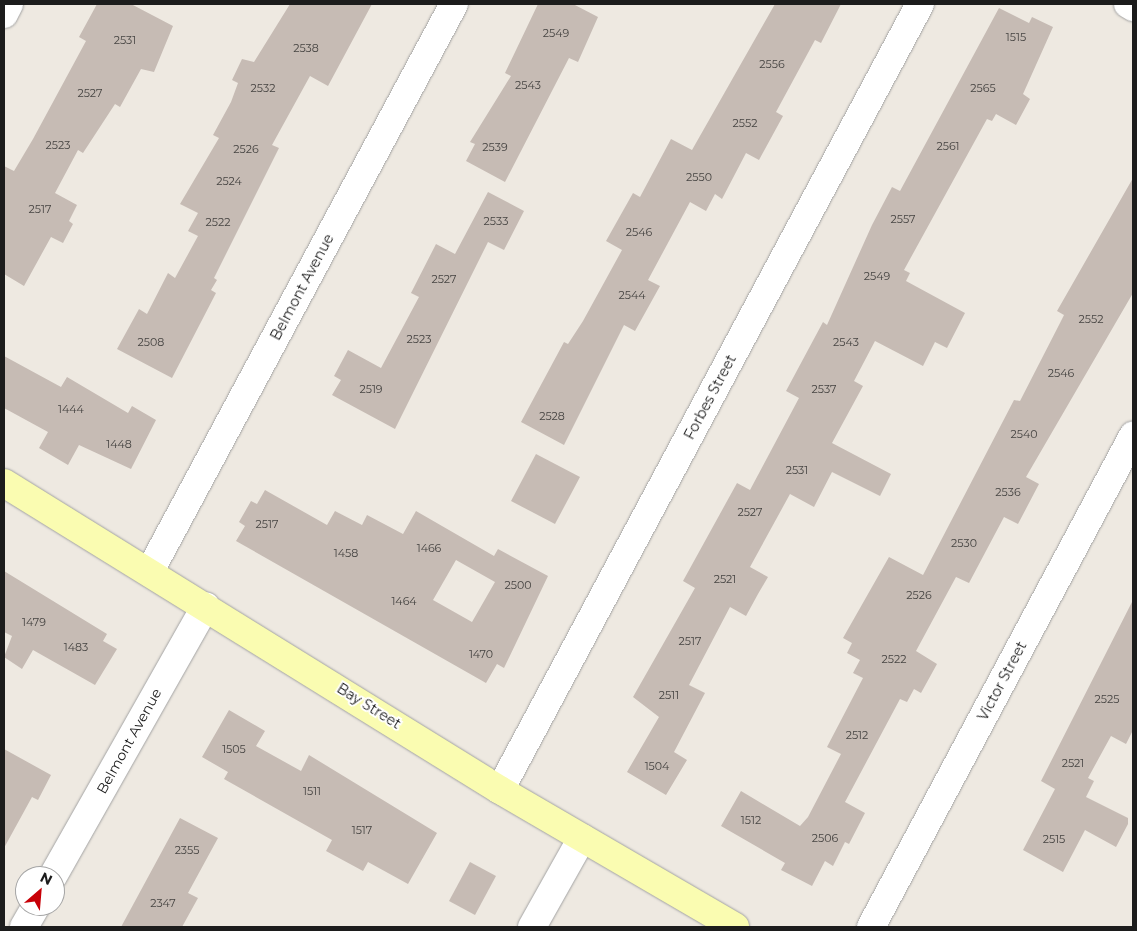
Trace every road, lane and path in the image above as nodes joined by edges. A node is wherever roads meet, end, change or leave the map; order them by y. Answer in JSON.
{"nodes":[{"id":1,"x":9,"y":4,"type":"edge"},
{"id":2,"x":454,"y":4,"type":"edge"},
{"id":3,"x":920,"y":4,"type":"edge"},
{"id":4,"x":1128,"y":4,"type":"edge"},
{"id":5,"x":1133,"y":7,"type":"edge"},
{"id":6,"x":4,"y":14,"type":"edge"},
{"id":7,"x":1133,"y":436,"type":"edge"},
{"id":8,"x":4,"y":483,"type":"edge"},
{"id":9,"x":150,"y":571,"type":"junction"},
{"id":10,"x":206,"y":606,"type":"junction"},
{"id":11,"x":500,"y":790,"type":"junction"},
{"id":12,"x":582,"y":838,"type":"junction"},
{"id":13,"x":59,"y":866,"type":"edge"},
{"id":14,"x":30,"y":916,"type":"edge"},
{"id":15,"x":4,"y":924,"type":"edge"},
{"id":16,"x":9,"y":927,"type":"edge"},
{"id":17,"x":24,"y":927,"type":"edge"},
{"id":18,"x":532,"y":927,"type":"edge"},
{"id":19,"x":735,"y":927,"type":"edge"},
{"id":20,"x":871,"y":927,"type":"edge"}],
"edges":[{"from":1,"to":6,"type":"street"},
{"from":2,"to":9,"type":"street","name":"Belmont Avenue"},
{"from":3,"to":11,"type":"street","name":"Forbes Street"},
{"from":4,"to":5,"type":"street"},
{"from":7,"to":20,"type":"street","name":"Victor Street"},
{"from":8,"to":9,"type":"main road","name":"Bay Street"},
{"from":9,"to":10,"type":"main road","name":"Bay Street"},
{"from":10,"to":11,"type":"main road","name":"Bay Street"},
{"from":10,"to":13,"type":"street","name":"Belmont Avenue"},
{"from":11,"to":12,"type":"main road","name":"Bay Street"},
{"from":12,"to":18,"type":"street"},
{"from":12,"to":19,"type":"main road","name":"Bay Street"},
{"from":14,"to":17,"type":"street"},
{"from":15,"to":16,"type":"street"}]}
